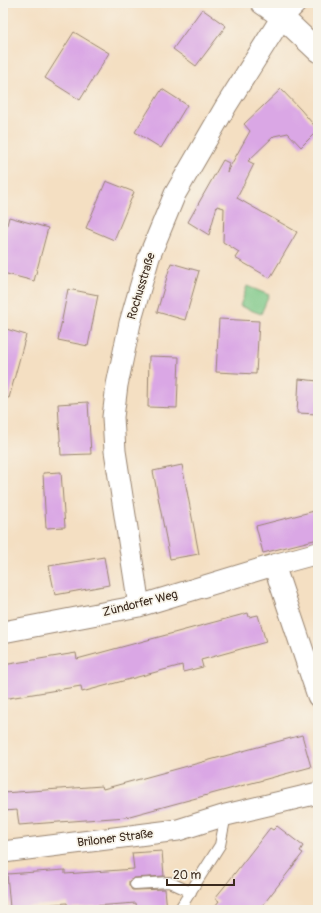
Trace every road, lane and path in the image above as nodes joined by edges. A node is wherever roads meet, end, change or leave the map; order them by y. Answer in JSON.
{"nodes":[{"id":1,"x":262,"y":3,"type":"edge"},
{"id":2,"x":289,"y":10,"type":"edge"},
{"id":3,"x":318,"y":51,"type":"edge"},
{"id":4,"x":318,"y":553,"type":"edge"},
{"id":5,"x":274,"y":565,"type":"junction"},
{"id":6,"x":139,"y":606,"type":"junction"},
{"id":7,"x":3,"y":632,"type":"edge"},
{"id":8,"x":318,"y":696,"type":"edge"},
{"id":9,"x":318,"y":793,"type":"edge"},
{"id":10,"x":226,"y":815,"type":"junction"},
{"id":11,"x":3,"y":852,"type":"edge"},
{"id":12,"x":135,"y":884,"type":"dead end"},
{"id":13,"x":191,"y":892,"type":"junction"},
{"id":14,"x":179,"y":910,"type":"edge"}],
"edges":[{"from":1,"to":2,"type":"street"},
{"from":2,"to":3,"type":"street"},
{"from":2,"to":6,"type":"street","name":"Rochusstraße"},
{"from":4,"to":5,"type":"street","name":"Zündorfer Weg"},
{"from":5,"to":6,"type":"street","name":"Zündorfer Weg"},
{"from":5,"to":8,"type":"street"},
{"from":6,"to":7,"type":"street","name":"Zündorfer Weg"},
{"from":9,"to":10,"type":"street","name":"Briloner Straße"},
{"from":10,"to":11,"type":"street","name":"Briloner Straße"},
{"from":10,"to":13,"type":"lane"},
{"from":12,"to":13,"type":"lane"},
{"from":13,"to":14,"type":"lane"}]}
